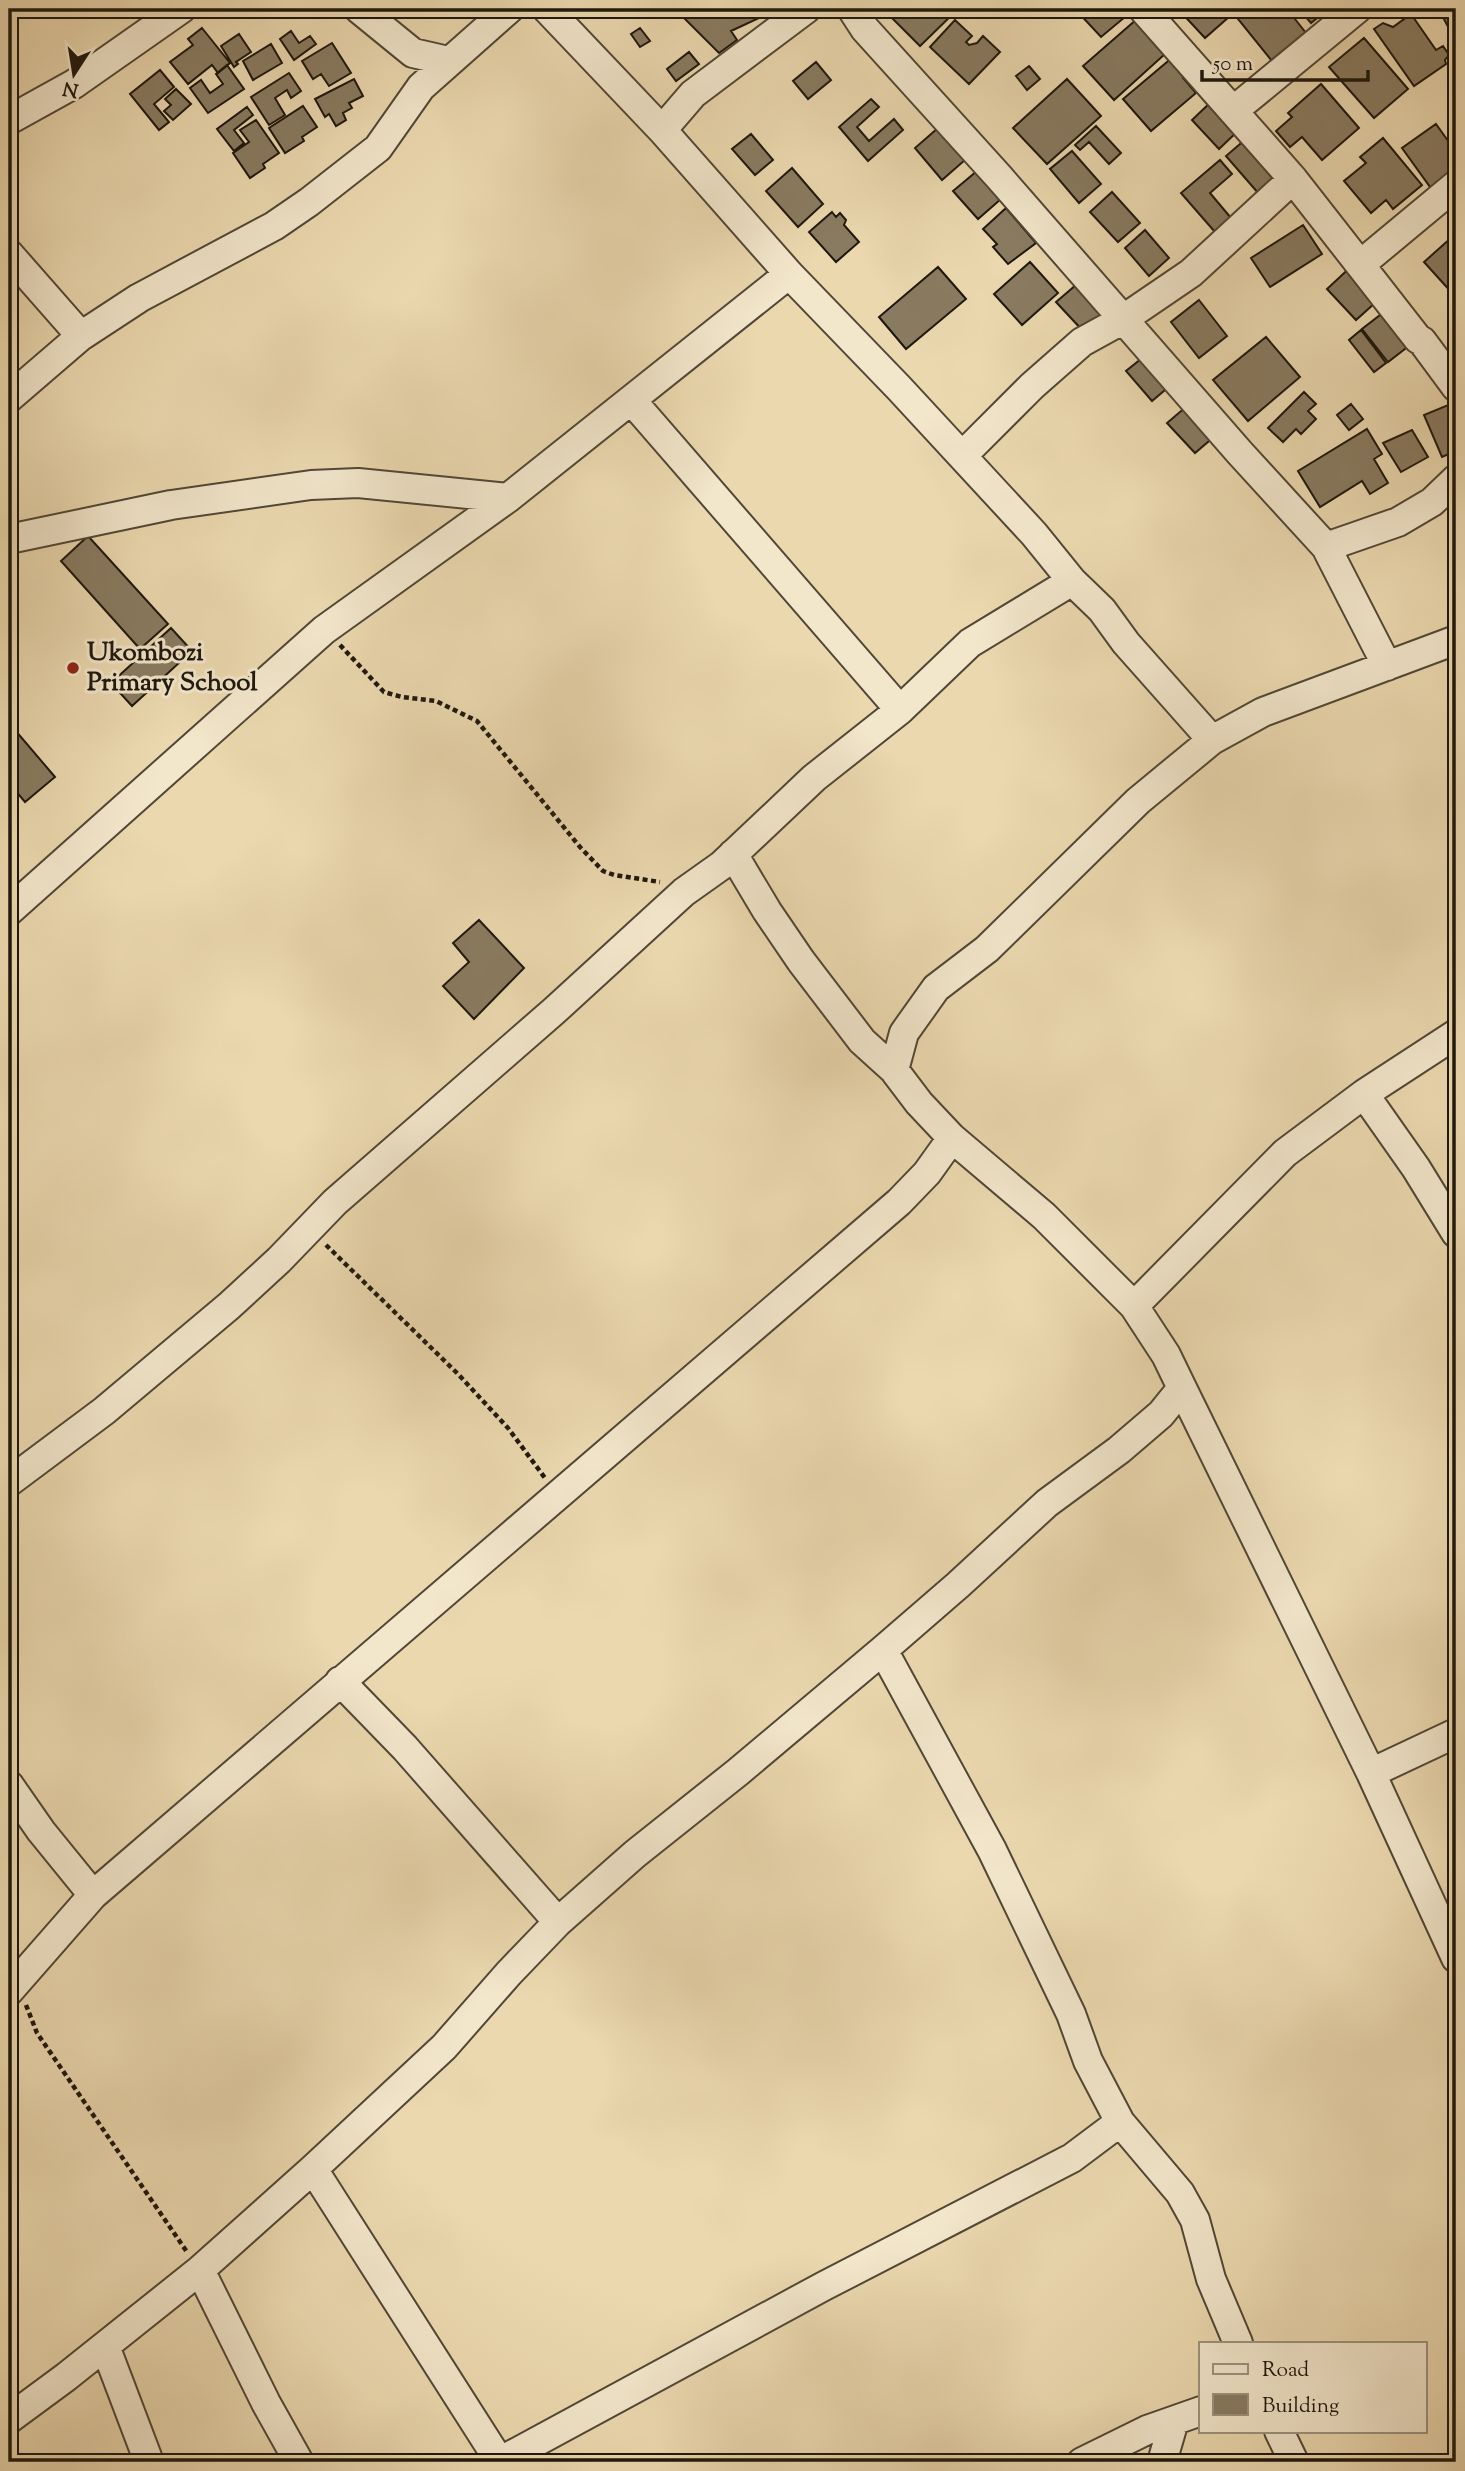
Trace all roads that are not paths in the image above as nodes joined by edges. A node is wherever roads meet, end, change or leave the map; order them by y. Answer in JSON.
{"nodes":[{"id":1,"x":181,"y":9,"type":"edge"},
{"id":2,"x":359,"y":9,"type":"edge"},
{"id":3,"x":509,"y":9,"type":"edge"},
{"id":4,"x":547,"y":9,"type":"edge"},
{"id":5,"x":806,"y":9,"type":"edge"},
{"id":6,"x":852,"y":9,"type":"edge"},
{"id":7,"x":1143,"y":9,"type":"edge"},
{"id":8,"x":1357,"y":9,"type":"edge"},
{"id":9,"x":449,"y":61,"type":"junction"},
{"id":10,"x":1233,"y":111,"type":"junction"},
{"id":11,"x":9,"y":120,"type":"edge"},
{"id":12,"x":663,"y":131,"type":"junction"},
{"id":13,"x":1293,"y":179,"type":"junction"},
{"id":14,"x":1456,"y":185,"type":"edge"},
{"id":15,"x":9,"y":254,"type":"edge"},
{"id":16,"x":1361,"y":264,"type":"junction"},
{"id":17,"x":789,"y":274,"type":"junction"},
{"id":18,"x":1122,"y":320,"type":"junction"},
{"id":19,"x":81,"y":336,"type":"junction"},
{"id":20,"x":1456,"y":387,"type":"edge"},
{"id":21,"x":9,"y":398,"type":"edge"},
{"id":22,"x":632,"y":401,"type":"junction"},
{"id":23,"x":963,"y":455,"type":"junction"},
{"id":24,"x":1456,"y":478,"type":"edge"},
{"id":25,"x":508,"y":498,"type":"junction"},
{"id":26,"x":9,"y":539,"type":"edge"},
{"id":27,"x":1326,"y":547,"type":"junction"},
{"id":28,"x":1072,"y":581,"type":"junction"},
{"id":29,"x":1456,"y":640,"type":"edge"},
{"id":30,"x":1387,"y":666,"type":"junction"},
{"id":31,"x":900,"y":710,"type":"junction"},
{"id":32,"x":1212,"y":740,"type":"junction"},
{"id":33,"x":733,"y":854,"type":"junction"},
{"id":34,"x":9,"y":911,"type":"edge"},
{"id":35,"x":1456,"y":1034,"type":"edge"},
{"id":36,"x":894,"y":1070,"type":"junction"},
{"id":37,"x":1364,"y":1094,"type":"junction"},
{"id":38,"x":952,"y":1138,"type":"junction"},
{"id":39,"x":1456,"y":1233,"type":"edge"},
{"id":40,"x":1134,"y":1306,"type":"junction"},
{"id":41,"x":1182,"y":1388,"type":"junction"},
{"id":42,"x":9,"y":1482,"type":"edge"},
{"id":43,"x":883,"y":1650,"type":"junction"},
{"id":44,"x":340,"y":1681,"type":"junction"},
{"id":45,"x":1456,"y":1733,"type":"edge"},
{"id":46,"x":1371,"y":1773,"type":"junction"},
{"id":47,"x":9,"y":1785,"type":"edge"},
{"id":48,"x":93,"y":1895,"type":"junction"},
{"id":49,"x":558,"y":1922,"type":"junction"},
{"id":50,"x":1456,"y":1958,"type":"edge"},
{"id":51,"x":13,"y":1987,"type":"edge"},
{"id":52,"x":1120,"y":2122,"type":"junction"},
{"id":53,"x":313,"y":2169,"type":"junction"},
{"id":54,"x":200,"y":2270,"type":"junction"},
{"id":55,"x":1238,"y":2342,"type":"edge"},
{"id":56,"x":105,"y":2346,"type":"junction"},
{"id":57,"x":1199,"y":2412,"type":"edge"},
{"id":58,"x":9,"y":2419,"type":"edge"},
{"id":59,"x":1174,"y":2421,"type":"junction"},
{"id":60,"x":1279,"y":2432,"type":"edge"},
{"id":61,"x":149,"y":2462,"type":"edge"},
{"id":62,"x":299,"y":2462,"type":"edge"},
{"id":63,"x":499,"y":2462,"type":"edge"},
{"id":64,"x":1082,"y":2462,"type":"edge"},
{"id":65,"x":1162,"y":2462,"type":"edge"},
{"id":66,"x":1294,"y":2462,"type":"edge"}],
"edges":[{"from":1,"to":11,"type":"street"},
{"from":2,"to":9,"type":"street"},
{"from":3,"to":9,"type":"street"},
{"from":4,"to":12,"type":"street"},
{"from":5,"to":12,"type":"street"},
{"from":6,"to":18,"type":"street"},
{"from":7,"to":10,"type":"street"},
{"from":8,"to":10,"type":"street"},
{"from":9,"to":19,"type":"street"},
{"from":10,"to":13,"type":"street"},
{"from":12,"to":17,"type":"street"},
{"from":13,"to":16,"type":"street"},
{"from":13,"to":18,"type":"street"},
{"from":14,"to":16,"type":"street"},
{"from":15,"to":19,"type":"street"},
{"from":16,"to":20,"type":"street"},
{"from":17,"to":22,"type":"street"},
{"from":17,"to":23,"type":"street"},
{"from":18,"to":23,"type":"street"},
{"from":18,"to":27,"type":"street"},
{"from":19,"to":21,"type":"street"},
{"from":22,"to":25,"type":"street"},
{"from":22,"to":31,"type":"street"},
{"from":23,"to":28,"type":"street"},
{"from":24,"to":27,"type":"street"},
{"from":25,"to":26,"type":"street"},
{"from":25,"to":34,"type":"street"},
{"from":27,"to":30,"type":"street"},
{"from":28,"to":31,"type":"street"},
{"from":28,"to":32,"type":"street"},
{"from":29,"to":30,"type":"street"},
{"from":30,"to":32,"type":"street"},
{"from":31,"to":33,"type":"street"},
{"from":32,"to":36,"type":"street"},
{"from":33,"to":36,"type":"street"},
{"from":33,"to":42,"type":"street"},
{"from":35,"to":37,"type":"street"},
{"from":36,"to":38,"type":"street"},
{"from":37,"to":39,"type":"street"},
{"from":37,"to":40,"type":"street"},
{"from":38,"to":40,"type":"street"},
{"from":38,"to":44,"type":"street"},
{"from":40,"to":41,"type":"street"},
{"from":41,"to":43,"type":"street"},
{"from":41,"to":46,"type":"street"},
{"from":43,"to":49,"type":"street"},
{"from":43,"to":52,"type":"street"},
{"from":44,"to":48,"type":"street"},
{"from":44,"to":49,"type":"street"},
{"from":45,"to":46,"type":"street"},
{"from":46,"to":50,"type":"street"},
{"from":47,"to":48,"type":"street"},
{"from":48,"to":51,"type":"street"},
{"from":49,"to":53,"type":"street"},
{"from":52,"to":55,"type":"street"},
{"from":52,"to":63,"type":"street"},
{"from":53,"to":54,"type":"street"},
{"from":53,"to":63,"type":"street"},
{"from":54,"to":56,"type":"street"},
{"from":54,"to":62,"type":"street"},
{"from":56,"to":58,"type":"street"},
{"from":56,"to":61,"type":"street"},
{"from":57,"to":59,"type":"street"},
{"from":59,"to":64,"type":"street"},
{"from":59,"to":65,"type":"street"},
{"from":60,"to":66,"type":"street"}]}
